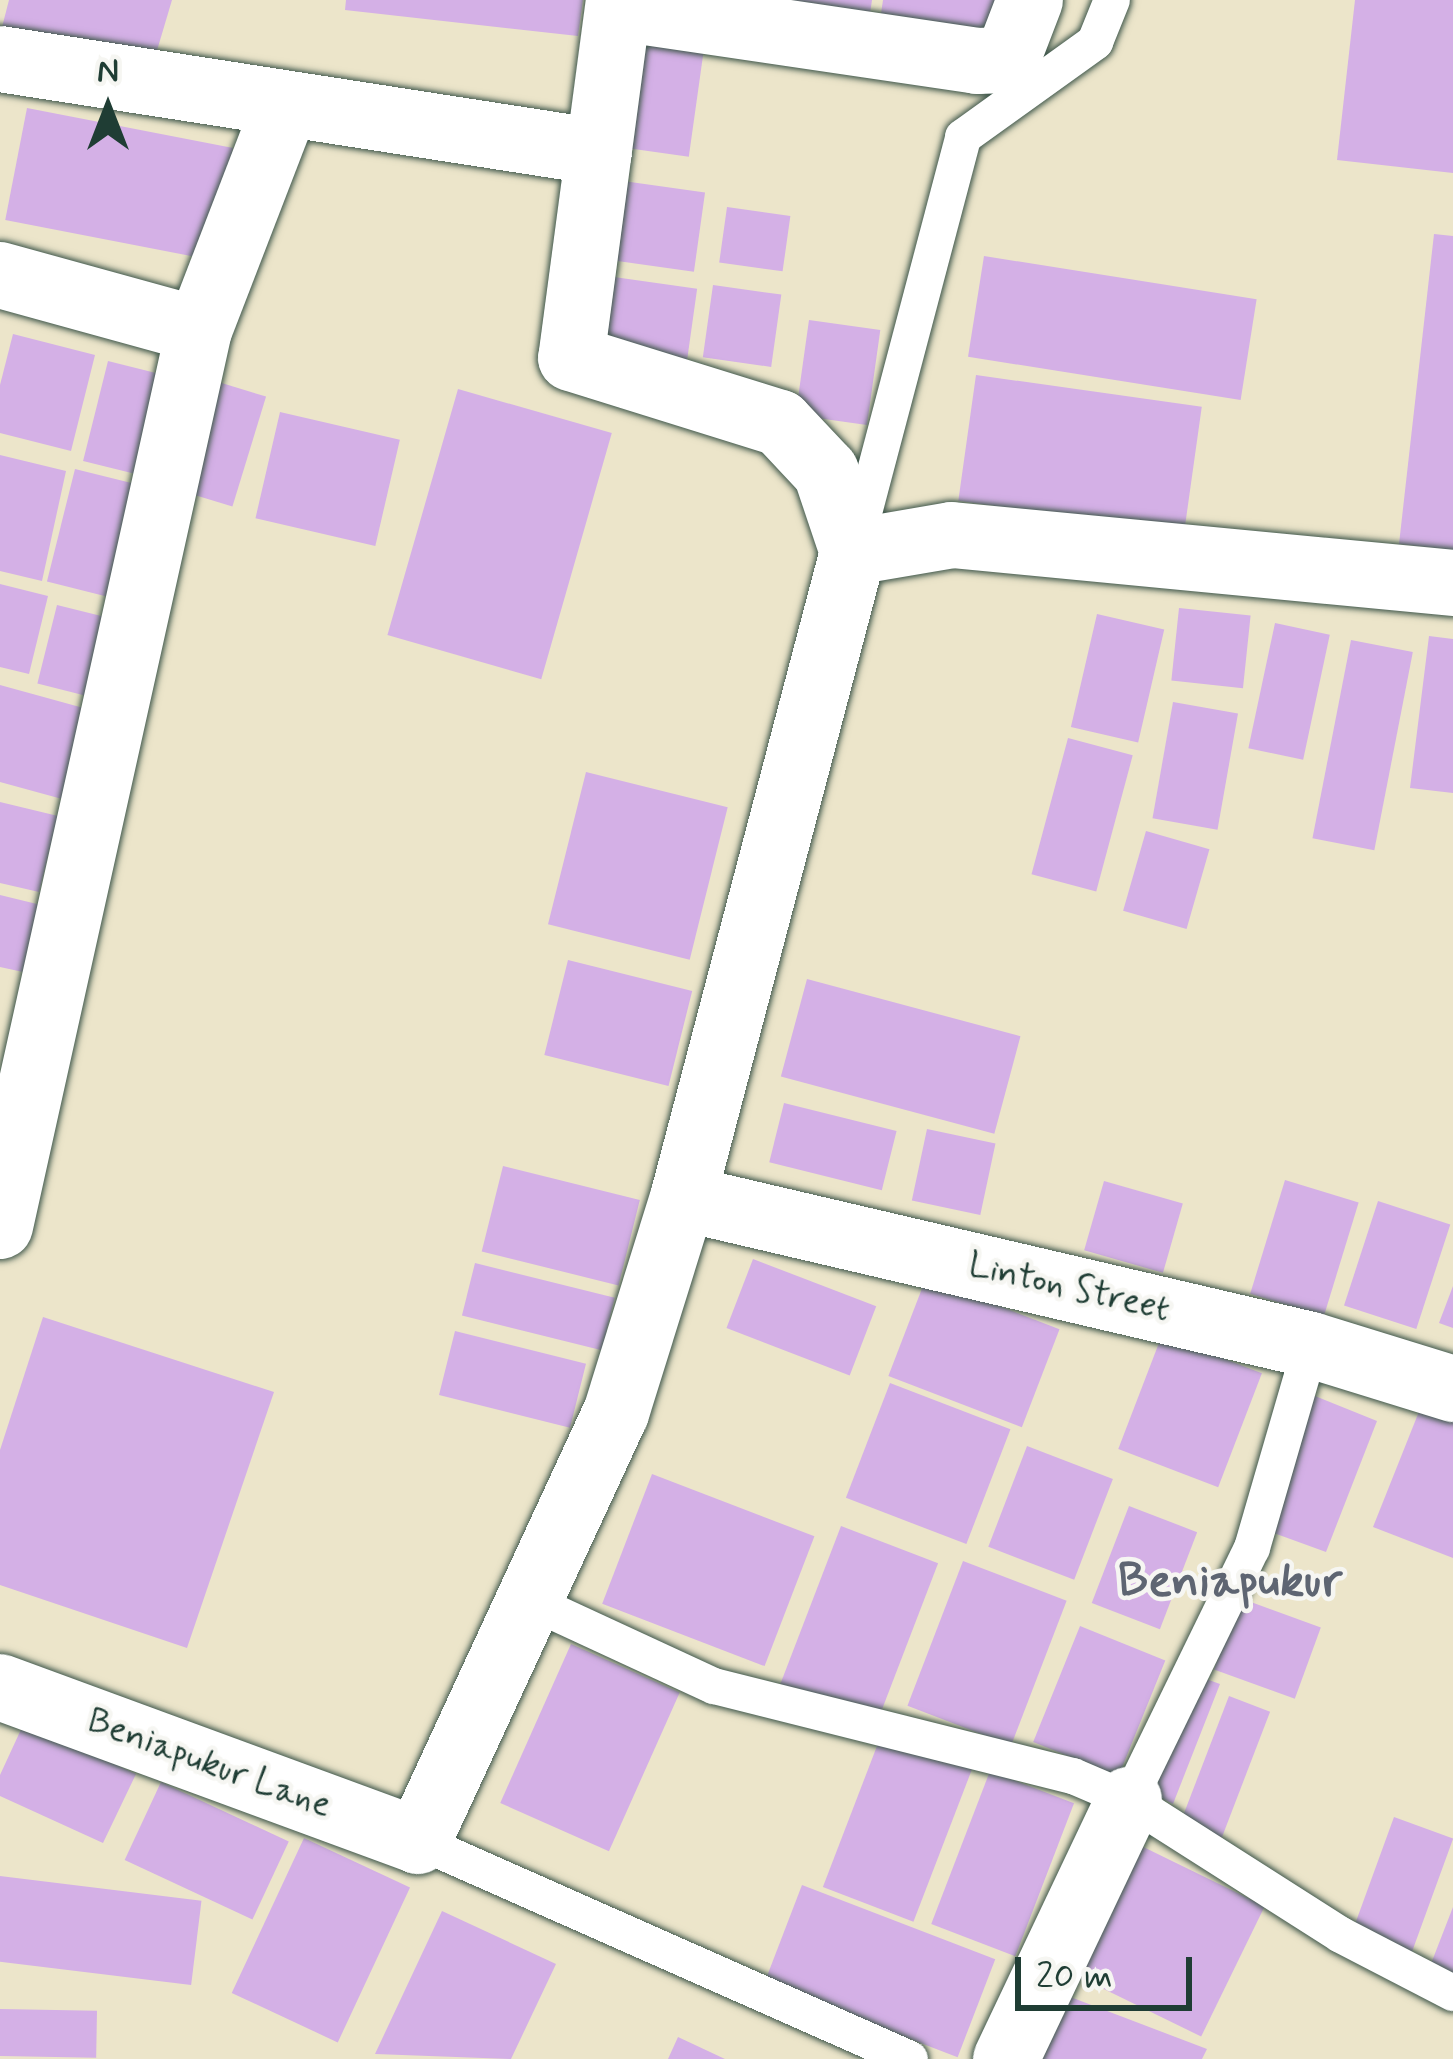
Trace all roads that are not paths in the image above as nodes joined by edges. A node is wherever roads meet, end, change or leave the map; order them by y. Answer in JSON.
{"nodes":[{"id":1,"x":1030,"y":0,"type":"edge"},
{"id":2,"x":1112,"y":0,"type":"edge"},
{"id":3,"x":619,"y":4,"type":"edge"},
{"id":4,"x":0,"y":59,"type":"edge"},
{"id":5,"x":286,"y":104,"type":"junction"},
{"id":6,"x":599,"y":152,"type":"junction"},
{"id":7,"x":0,"y":275,"type":"edge"},
{"id":8,"x":199,"y":329,"type":"junction"},
{"id":9,"x":854,"y":552,"type":"junction"},
{"id":10,"x":1453,"y":583,"type":"edge"},
{"id":11,"x":683,"y":1198,"type":"junction"},
{"id":12,"x":0,"y":1226,"type":"edge"},
{"id":13,"x":1311,"y":1345,"type":"junction"},
{"id":14,"x":1453,"y":1389,"type":"edge"},
{"id":15,"x":534,"y":1604,"type":"junction"},
{"id":16,"x":0,"y":1687,"type":"edge"},
{"id":17,"x":1130,"y":1800,"type":"junction"},
{"id":18,"x":418,"y":1841,"type":"junction"},
{"id":19,"x":1453,"y":1993,"type":"edge"},
{"id":20,"x":857,"y":2049,"type":"edge"},
{"id":21,"x":910,"y":2059,"type":"edge"},
{"id":22,"x":1006,"y":2059,"type":"edge"}],
"edges":[{"from":1,"to":3,"type":"street"},
{"from":2,"to":9,"type":"lane"},
{"from":3,"to":6,"type":"street"},
{"from":4,"to":5,"type":"street"},
{"from":5,"to":6,"type":"street"},
{"from":5,"to":8,"type":"street"},
{"from":6,"to":9,"type":"street"},
{"from":7,"to":8,"type":"street"},
{"from":8,"to":12,"type":"street"},
{"from":9,"to":10,"type":"street"},
{"from":9,"to":11,"type":"street"},
{"from":11,"to":13,"type":"street","name":"Linton Street"},
{"from":11,"to":15,"type":"street"},
{"from":13,"to":14,"type":"street","name":"Linton Street"},
{"from":13,"to":17,"type":"lane"},
{"from":15,"to":17,"type":"lane"},
{"from":15,"to":18,"type":"street"},
{"from":16,"to":18,"type":"street","name":"Beniapukur Lane"},
{"from":17,"to":19,"type":"lane"},
{"from":17,"to":22,"type":"street"},
{"from":18,"to":20,"type":"lane"},
{"from":20,"to":21,"type":"lane"}]}
